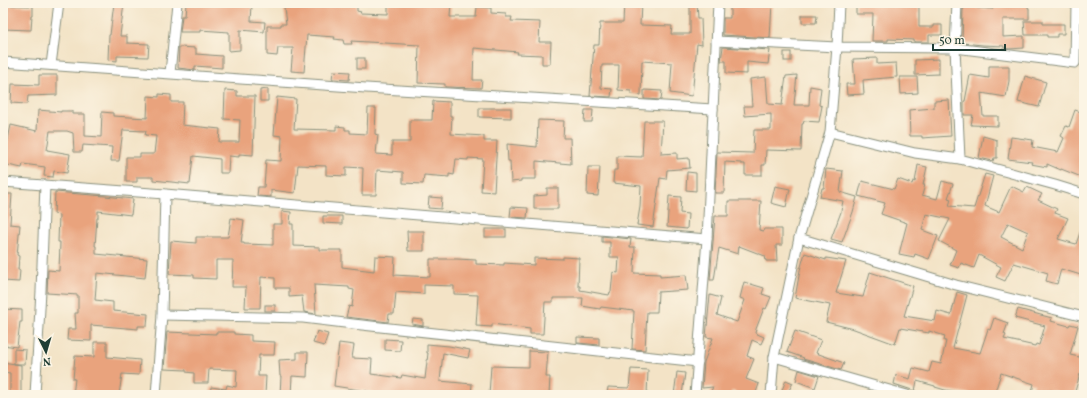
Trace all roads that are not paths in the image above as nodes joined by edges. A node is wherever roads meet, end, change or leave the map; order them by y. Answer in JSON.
{"nodes":[{"id":1,"x":59,"y":3,"type":"edge"},
{"id":2,"x":177,"y":3,"type":"edge"},
{"id":3,"x":718,"y":3,"type":"edge"},
{"id":4,"x":838,"y":3,"type":"edge"},
{"id":5,"x":957,"y":3,"type":"edge"},
{"id":6,"x":1076,"y":3,"type":"edge"},
{"id":7,"x":716,"y":41,"type":"junction"},
{"id":8,"x":837,"y":47,"type":"junction"},
{"id":9,"x":955,"y":48,"type":"junction"},
{"id":10,"x":3,"y":62,"type":"edge"},
{"id":11,"x":51,"y":65,"type":"junction"},
{"id":12,"x":1080,"y":65,"type":"edge"},
{"id":13,"x":170,"y":73,"type":"junction"},
{"id":14,"x":713,"y":109,"type":"junction"},
{"id":15,"x":830,"y":132,"type":"junction"},
{"id":16,"x":960,"y":159,"type":"junction"},
{"id":17,"x":3,"y":182,"type":"edge"},
{"id":18,"x":45,"y":185,"type":"junction"},
{"id":19,"x":165,"y":194,"type":"junction"},
{"id":20,"x":1084,"y":194,"type":"edge"},
{"id":21,"x":799,"y":238,"type":"junction"},
{"id":22,"x":707,"y":239,"type":"junction"},
{"id":23,"x":162,"y":315,"type":"junction"},
{"id":24,"x":1084,"y":316,"type":"edge"},
{"id":25,"x":774,"y":356,"type":"junction"},
{"id":26,"x":698,"y":362,"type":"junction"},
{"id":27,"x":35,"y":395,"type":"edge"},
{"id":28,"x":156,"y":395,"type":"edge"},
{"id":29,"x":695,"y":395,"type":"edge"},
{"id":30,"x":771,"y":395,"type":"edge"},
{"id":31,"x":907,"y":395,"type":"edge"}],
"edges":[{"from":1,"to":11,"type":"street"},
{"from":2,"to":13,"type":"street"},
{"from":3,"to":7,"type":"street"},
{"from":4,"to":8,"type":"street"},
{"from":5,"to":9,"type":"street"},
{"from":6,"to":12,"type":"street"},
{"from":7,"to":8,"type":"street"},
{"from":7,"to":14,"type":"street"},
{"from":8,"to":9,"type":"street"},
{"from":8,"to":15,"type":"street"},
{"from":9,"to":12,"type":"street"},
{"from":9,"to":16,"type":"street"},
{"from":10,"to":11,"type":"street"},
{"from":11,"to":13,"type":"street"},
{"from":13,"to":14,"type":"street"},
{"from":14,"to":22,"type":"street"},
{"from":15,"to":16,"type":"street"},
{"from":15,"to":21,"type":"street"},
{"from":16,"to":20,"type":"street"},
{"from":17,"to":18,"type":"street"},
{"from":18,"to":19,"type":"street"},
{"from":18,"to":27,"type":"street"},
{"from":19,"to":22,"type":"street"},
{"from":19,"to":23,"type":"street"},
{"from":21,"to":24,"type":"street"},
{"from":21,"to":25,"type":"street"},
{"from":22,"to":26,"type":"street"},
{"from":23,"to":26,"type":"street"},
{"from":23,"to":28,"type":"street"},
{"from":25,"to":30,"type":"street"},
{"from":25,"to":31,"type":"street"},
{"from":26,"to":29,"type":"street"}]}
